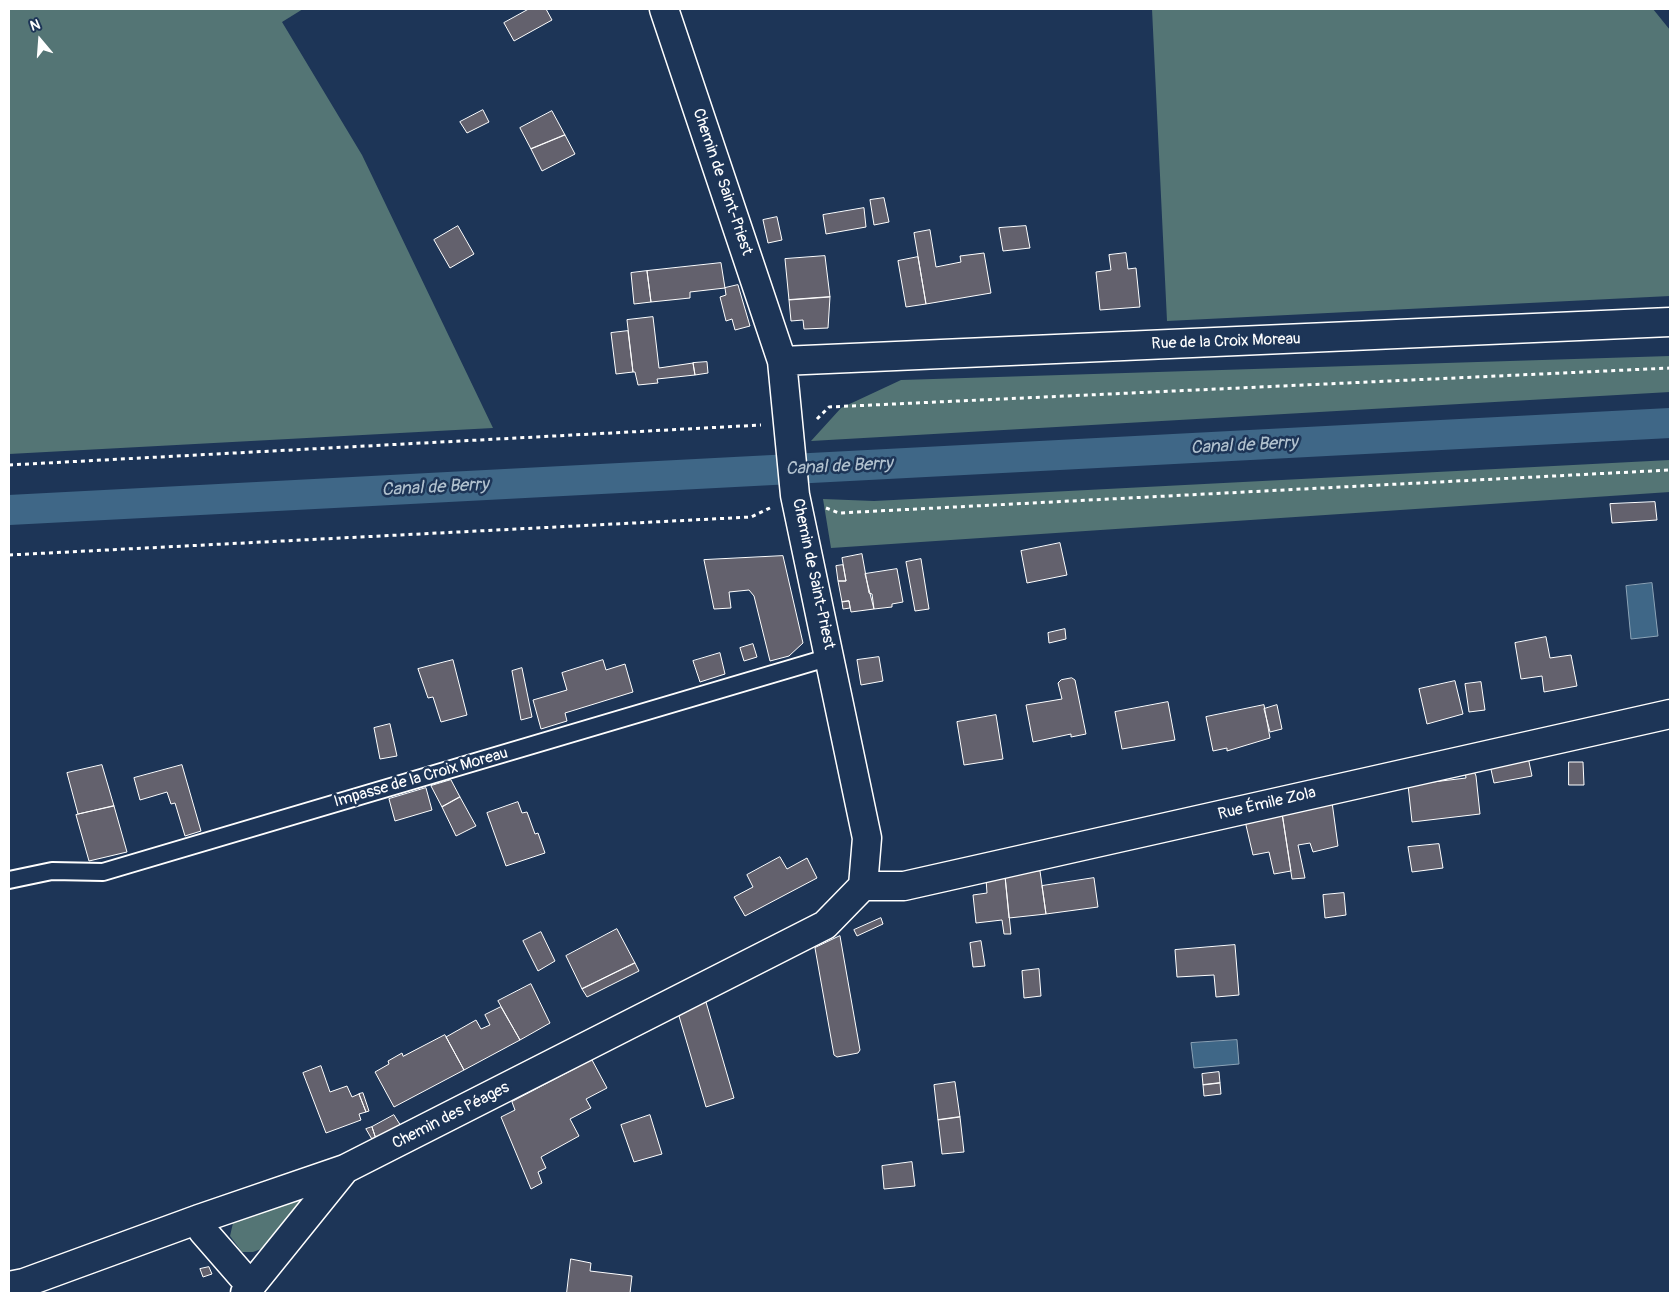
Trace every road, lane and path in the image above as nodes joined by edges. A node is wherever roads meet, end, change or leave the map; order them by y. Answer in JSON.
{"nodes":[{"id":1,"x":664,"y":9,"type":"edge"},
{"id":2,"x":1670,"y":322,"type":"edge"},
{"id":3,"x":782,"y":361,"type":"junction"},
{"id":4,"x":1670,"y":368,"type":"edge"},
{"id":5,"x":791,"y":445,"type":"junction"},
{"id":6,"x":9,"y":465,"type":"edge"},
{"id":7,"x":1670,"y":470,"type":"edge"},
{"id":8,"x":795,"y":496,"type":"junction"},
{"id":9,"x":9,"y":554,"type":"edge"},
{"id":10,"x":830,"y":657,"type":"junction"},
{"id":11,"x":1670,"y":714,"type":"edge"},
{"id":12,"x":9,"y":880,"type":"edge"},
{"id":13,"x":863,"y":886,"type":"junction"},
{"id":14,"x":345,"y":1169,"type":"junction"},
{"id":15,"x":199,"y":1219,"type":"junction"},
{"id":16,"x":9,"y":1286,"type":"edge"},
{"id":17,"x":248,"y":1289,"type":"edge"}],
"edges":[{"from":1,"to":3,"type":"street","name":"Chemin de Saint-Priest"},
{"from":2,"to":3,"type":"street","name":"Rue de la Croix Moreau"},
{"from":3,"to":5,"type":"street","name":"Chemin de Saint-Priest"},
{"from":4,"to":5,"type":"path"},
{"from":5,"to":6,"type":"path"},
{"from":5,"to":8,"type":"street","name":"Chemin de Saint-Priest"},
{"from":7,"to":8,"type":"path"},
{"from":8,"to":9,"type":"path"},
{"from":8,"to":10,"type":"street","name":"Chemin de Saint-Priest"},
{"from":10,"to":12,"type":"lane","name":"Impasse de la Croix Moreau"},
{"from":10,"to":13,"type":"street","name":"Chemin de Saint-Priest"},
{"from":11,"to":13,"type":"street","name":"Rue Émile Zola"},
{"from":13,"to":14,"type":"street","name":"Chemin des Péages"},
{"from":14,"to":15,"type":"street","name":"Chemin des Péages"},
{"from":14,"to":17,"type":"street"},
{"from":15,"to":16,"type":"street","name":"Chemin des Péages"},
{"from":15,"to":17,"type":"street"}]}
